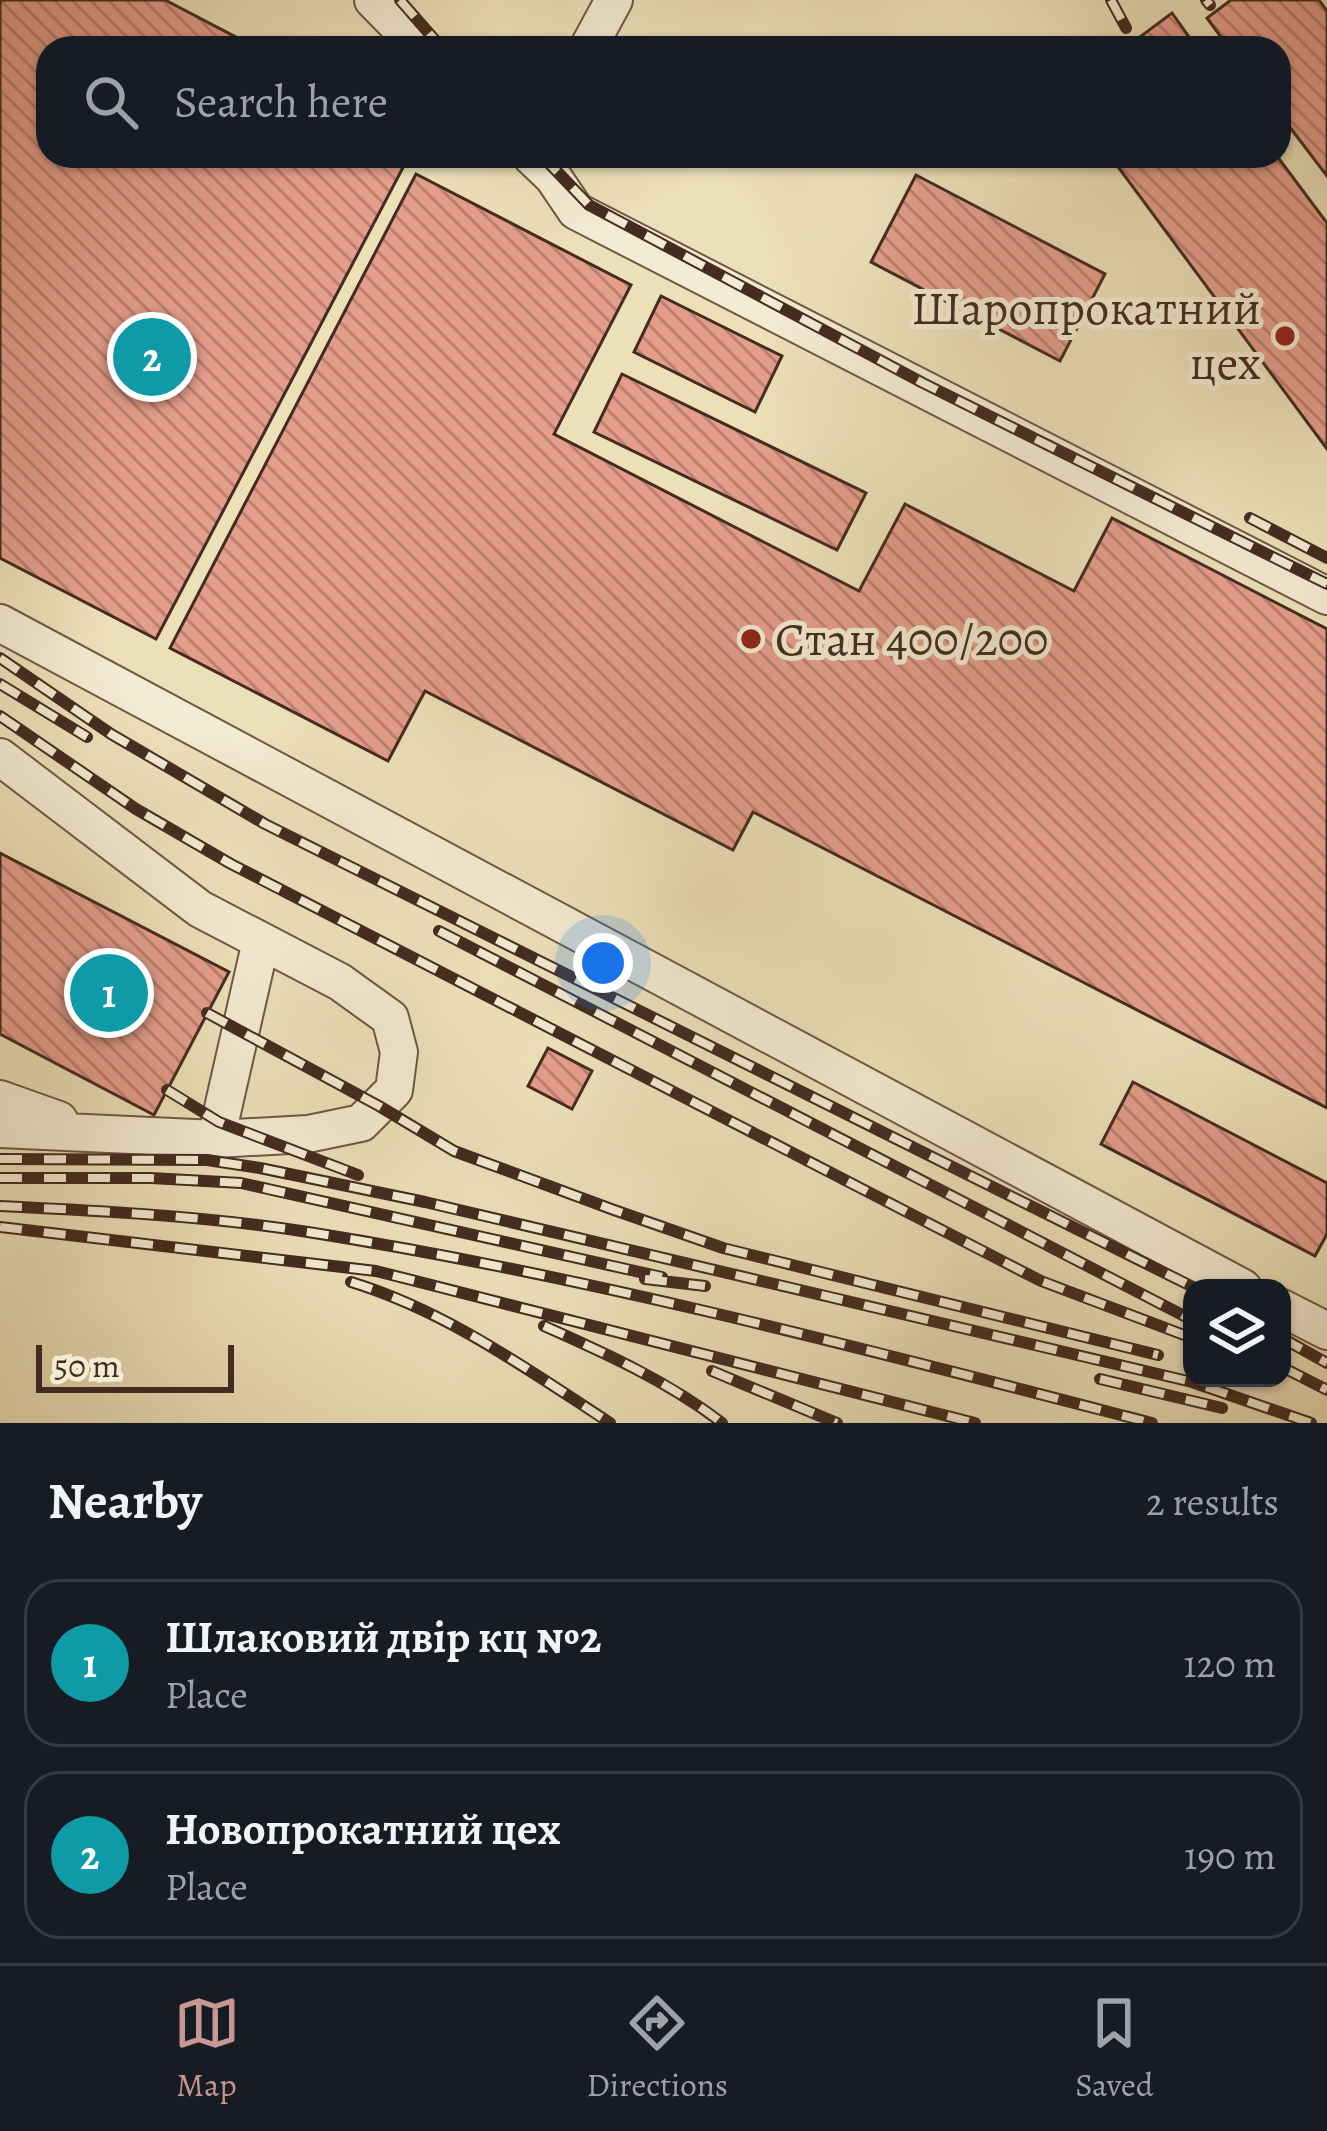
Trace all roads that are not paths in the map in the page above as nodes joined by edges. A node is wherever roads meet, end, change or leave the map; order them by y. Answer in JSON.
{"nodes":[{"id":1,"x":373,"y":0,"type":"edge"},
{"id":2,"x":614,"y":0,"type":"edge"},
{"id":3,"x":408,"y":36,"type":"edge"},
{"id":4,"x":594,"y":36,"type":"edge"},
{"id":5,"x":544,"y":168,"type":"edge"},
{"id":6,"x":1327,"y":596,"type":"edge"},
{"id":7,"x":0,"y":622,"type":"edge"},
{"id":8,"x":0,"y":757,"type":"edge"},
{"id":9,"x":261,"y":941,"type":"junction"},
{"id":10,"x":0,"y":1099,"type":"edge"},
{"id":11,"x":0,"y":1129,"type":"edge"},
{"id":12,"x":100,"y":1134,"type":"junction"},
{"id":13,"x":216,"y":1139,"type":"junction"},
{"id":14,"x":1226,"y":1279,"type":"edge"},
{"id":15,"x":1291,"y":1313,"type":"edge"},
{"id":16,"x":1327,"y":1331,"type":"edge"}],
"edges":[{"from":1,"to":3,"type":"lane"},
{"from":2,"to":4,"type":"lane"},
{"from":5,"to":6,"type":"lane"},
{"from":7,"to":14,"type":"lane"},
{"from":8,"to":9,"type":"lane"},
{"from":9,"to":13,"type":"lane"},
{"from":9,"to":13,"type":"lane"},
{"from":10,"to":12,"type":"lane"},
{"from":11,"to":12,"type":"lane"},
{"from":12,"to":13,"type":"lane"},
{"from":15,"to":16,"type":"lane"}]}
